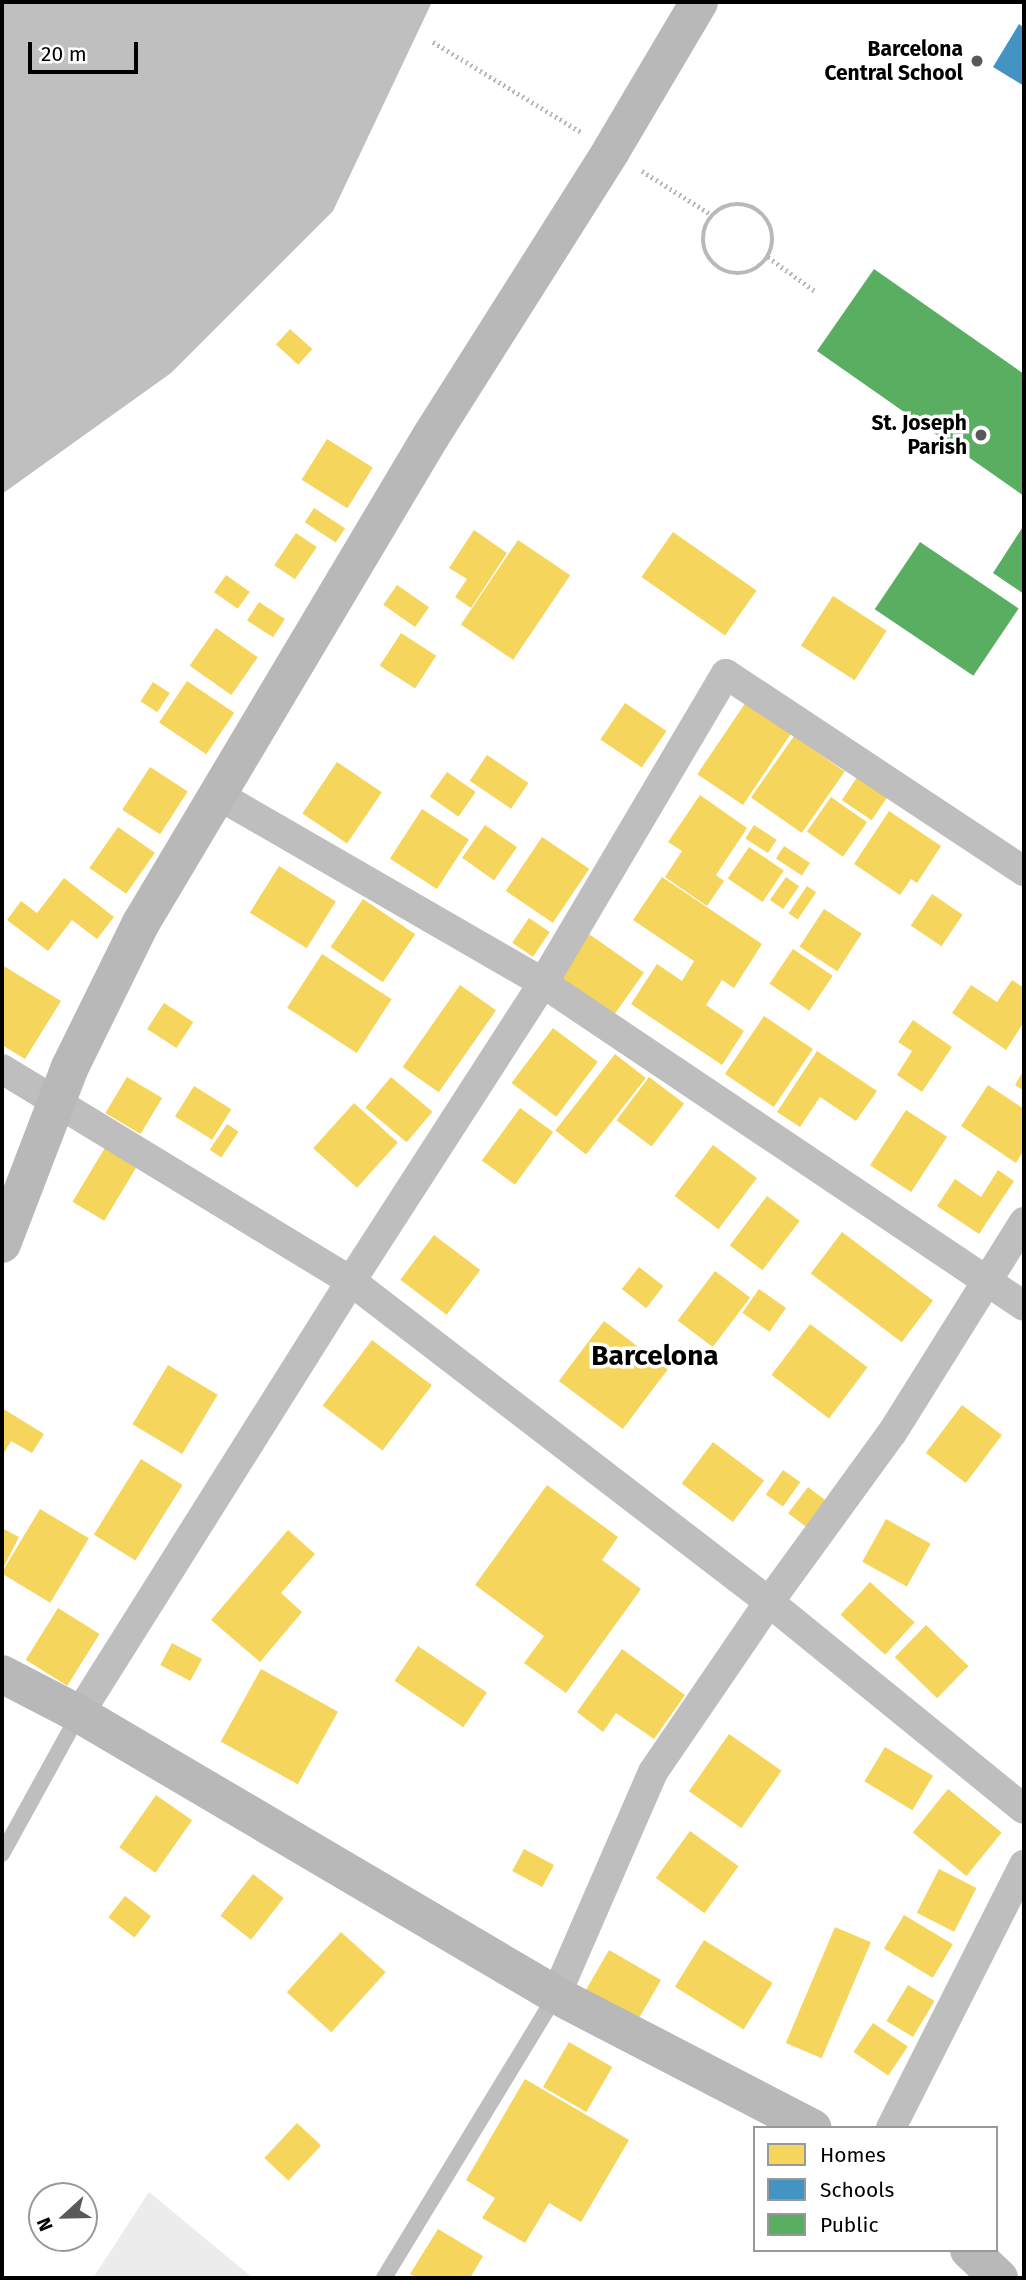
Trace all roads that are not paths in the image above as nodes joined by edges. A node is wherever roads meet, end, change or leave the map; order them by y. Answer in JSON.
{"nodes":[{"id":1,"x":699,"y":2,"type":"edge"},
{"id":2,"x":218,"y":795,"type":"junction"},
{"id":3,"x":1024,"y":871,"type":"edge"},
{"id":4,"x":543,"y":983,"type":"junction"},
{"id":5,"x":2,"y":1069,"type":"edge"},
{"id":6,"x":56,"y":1103,"type":"junction"},
{"id":7,"x":1024,"y":1222,"type":"edge"},
{"id":8,"x":2,"y":1244,"type":"edge"},
{"id":9,"x":351,"y":1281,"type":"junction"},
{"id":10,"x":987,"y":1282,"type":"junction"},
{"id":11,"x":1024,"y":1306,"type":"edge"},
{"id":12,"x":769,"y":1602,"type":"junction"},
{"id":13,"x":2,"y":1674,"type":"edge"},
{"id":14,"x":79,"y":1714,"type":"junction"},
{"id":15,"x":1024,"y":1809,"type":"edge"},
{"id":16,"x":2,"y":1854,"type":"edge"},
{"id":17,"x":1024,"y":1865,"type":"edge"},
{"id":18,"x":556,"y":1995,"type":"junction"},
{"id":19,"x":809,"y":2126,"type":"edge"},
{"id":20,"x":892,"y":2126,"type":"edge"},
{"id":21,"x":971,"y":2252,"type":"edge"},
{"id":22,"x":384,"y":2278,"type":"edge"},
{"id":23,"x":999,"y":2278,"type":"edge"}],
"edges":[{"from":1,"to":2,"type":"main road"},
{"from":2,"to":4,"type":"street"},
{"from":2,"to":6,"type":"main road"},
{"from":3,"to":4,"type":"street"},
{"from":4,"to":9,"type":"street"},
{"from":4,"to":10,"type":"street"},
{"from":5,"to":6,"type":"street"},
{"from":6,"to":8,"type":"main road"},
{"from":6,"to":9,"type":"street"},
{"from":7,"to":10,"type":"street"},
{"from":9,"to":12,"type":"street"},
{"from":9,"to":14,"type":"street"},
{"from":10,"to":11,"type":"street"},
{"from":10,"to":12,"type":"street"},
{"from":12,"to":15,"type":"street"},
{"from":12,"to":18,"type":"street"},
{"from":13,"to":14,"type":"main road"},
{"from":14,"to":16,"type":"lane"},
{"from":14,"to":18,"type":"main road"},
{"from":17,"to":20,"type":"street"},
{"from":18,"to":19,"type":"main road"},
{"from":18,"to":22,"type":"lane"},
{"from":21,"to":23,"type":"main road"}]}
